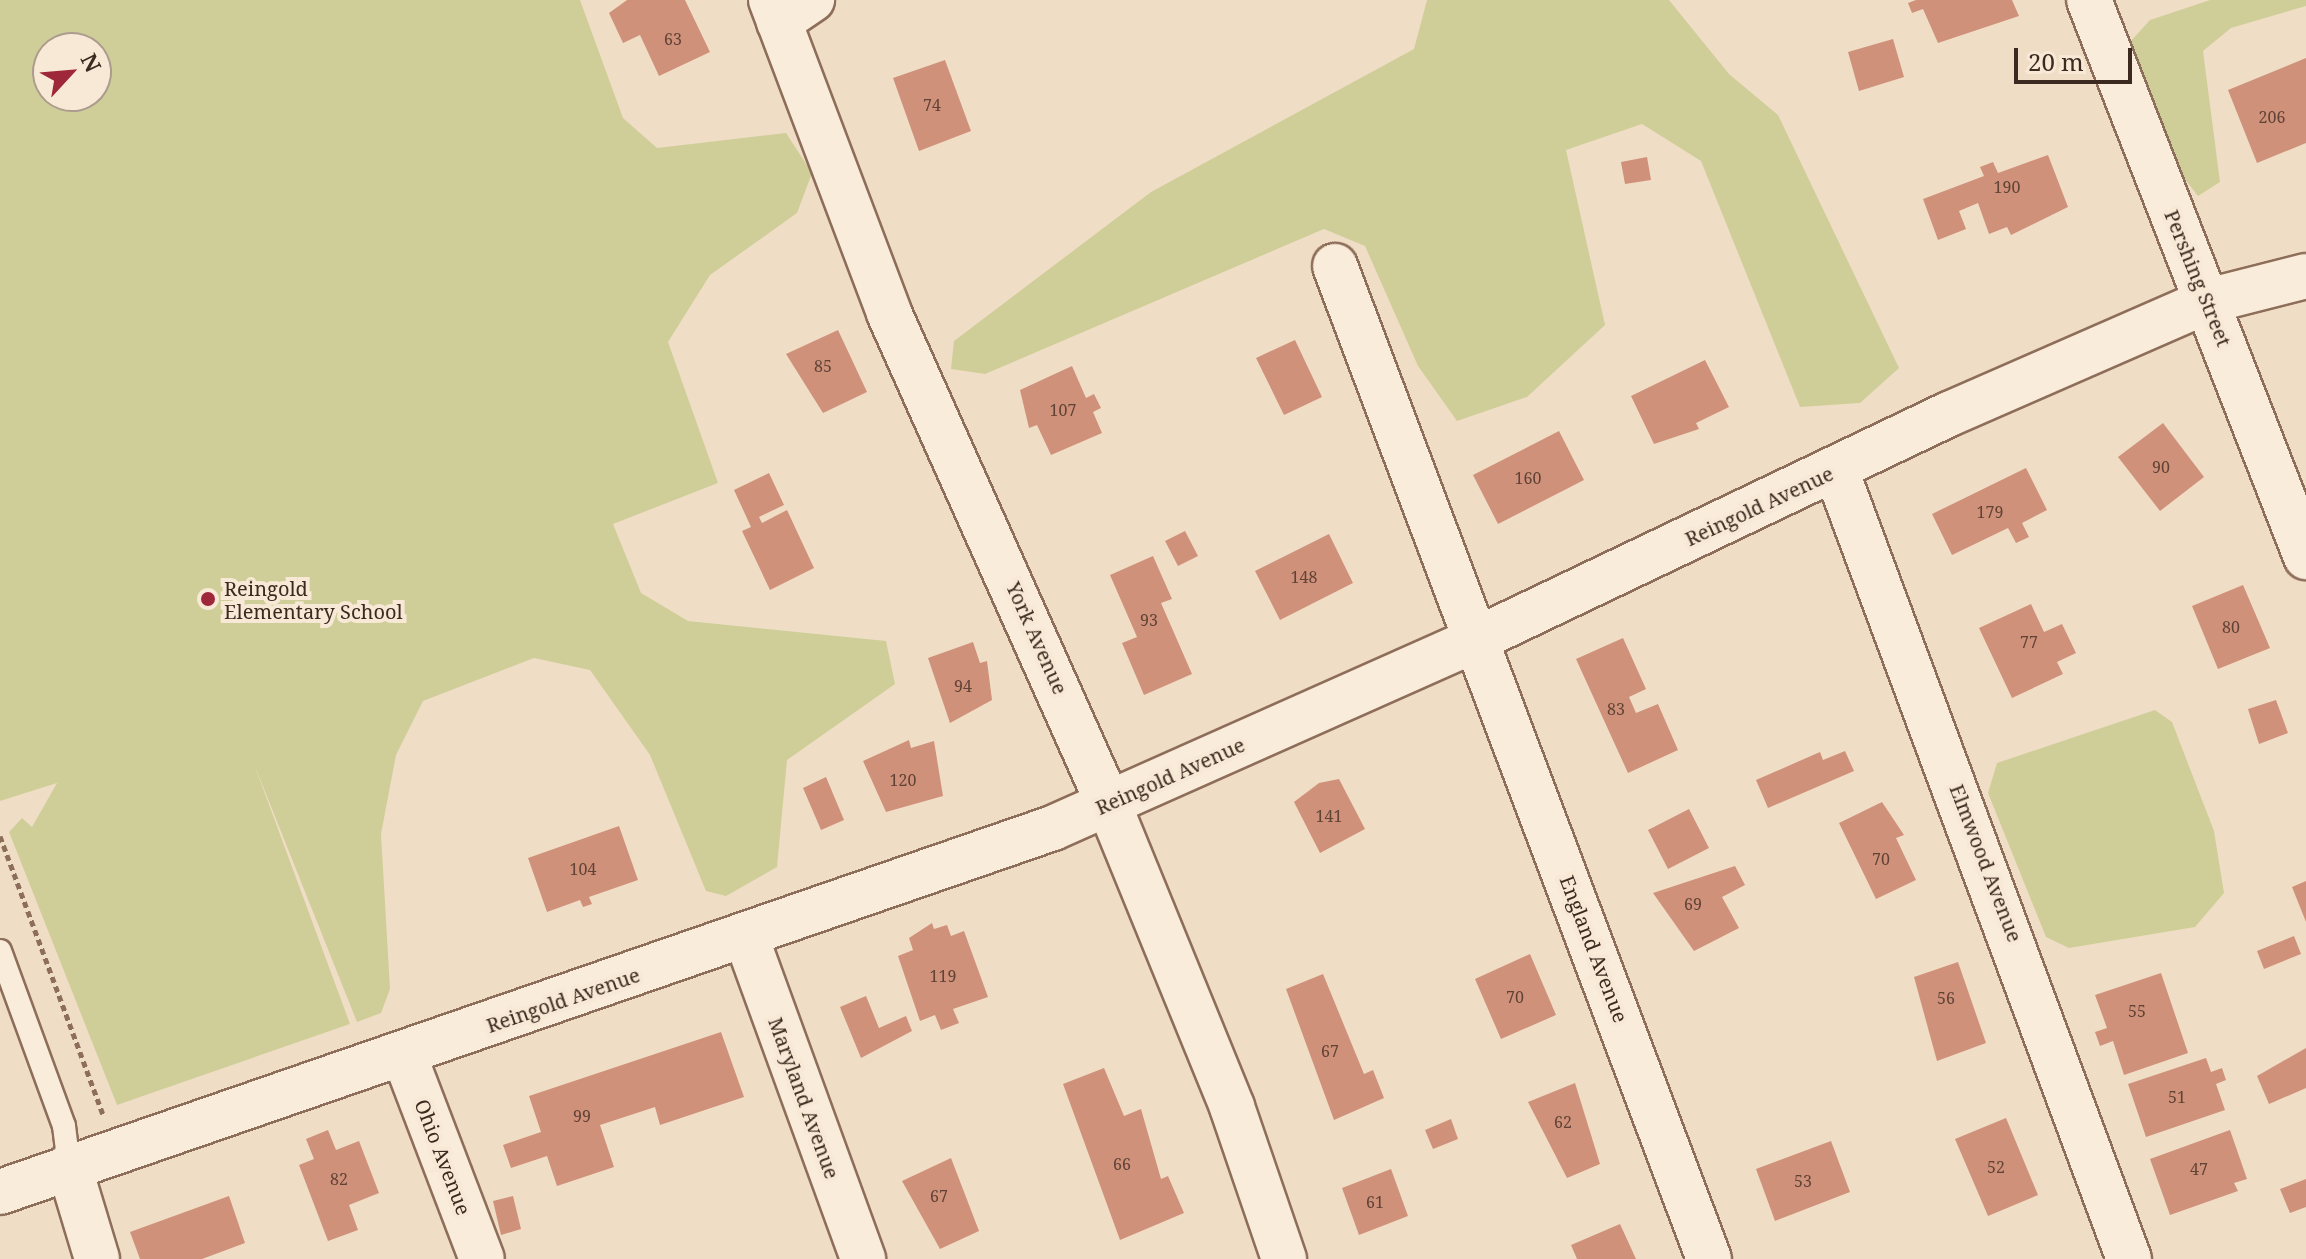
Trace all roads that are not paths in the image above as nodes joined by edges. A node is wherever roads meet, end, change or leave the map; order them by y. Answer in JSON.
{"nodes":[{"id":1,"x":2089,"y":0,"type":"edge"},
{"id":2,"x":788,"y":7,"type":"edge"},
{"id":3,"x":1335,"y":266,"type":"dead end"},
{"id":4,"x":2306,"y":276,"type":"edge"},
{"id":5,"x":2208,"y":301,"type":"junction"},
{"id":6,"x":1836,"y":470,"type":"junction"},
{"id":7,"x":2306,"y":557,"type":"edge"},
{"id":8,"x":1475,"y":640,"type":"junction"},
{"id":9,"x":1109,"y":805,"type":"junction"},
{"id":10,"x":746,"y":937,"type":"junction"},
{"id":11,"x":0,"y":951,"type":"edge"},
{"id":12,"x":404,"y":1055,"type":"junction"},
{"id":13,"x":69,"y":1166,"type":"junction"},
{"id":14,"x":0,"y":1192,"type":"edge"},
{"id":15,"x":97,"y":1259,"type":"edge"},
{"id":16,"x":482,"y":1259,"type":"edge"},
{"id":17,"x":863,"y":1259,"type":"edge"},
{"id":18,"x":1284,"y":1259,"type":"edge"},
{"id":19,"x":1709,"y":1259,"type":"edge"},
{"id":20,"x":2129,"y":1259,"type":"edge"}],
"edges":[{"from":1,"to":5,"type":"street","name":"Pershing Street"},
{"from":2,"to":9,"type":"street","name":"York Avenue"},
{"from":3,"to":8,"type":"street","name":"England Avenue"},
{"from":4,"to":5,"type":"street","name":"Reingold Avenue"},
{"from":5,"to":6,"type":"street","name":"Reingold Avenue"},
{"from":5,"to":7,"type":"street","name":"Pershing Street"},
{"from":6,"to":8,"type":"street","name":"Reingold Avenue"},
{"from":6,"to":20,"type":"street","name":"Elmwood Avenue"},
{"from":8,"to":9,"type":"street","name":"Reingold Avenue"},
{"from":8,"to":19,"type":"street","name":"England Avenue"},
{"from":9,"to":10,"type":"street","name":"Reingold Avenue"},
{"from":9,"to":18,"type":"street","name":"York Avenue"},
{"from":10,"to":12,"type":"street","name":"Reingold Avenue"},
{"from":10,"to":17,"type":"street","name":"Maryland Avenue"},
{"from":11,"to":13,"type":"lane"},
{"from":12,"to":13,"type":"street","name":"Reingold Avenue"},
{"from":12,"to":16,"type":"street","name":"Ohio Avenue"},
{"from":13,"to":14,"type":"street","name":"Reingold Avenue"},
{"from":13,"to":15,"type":"street"}]}
